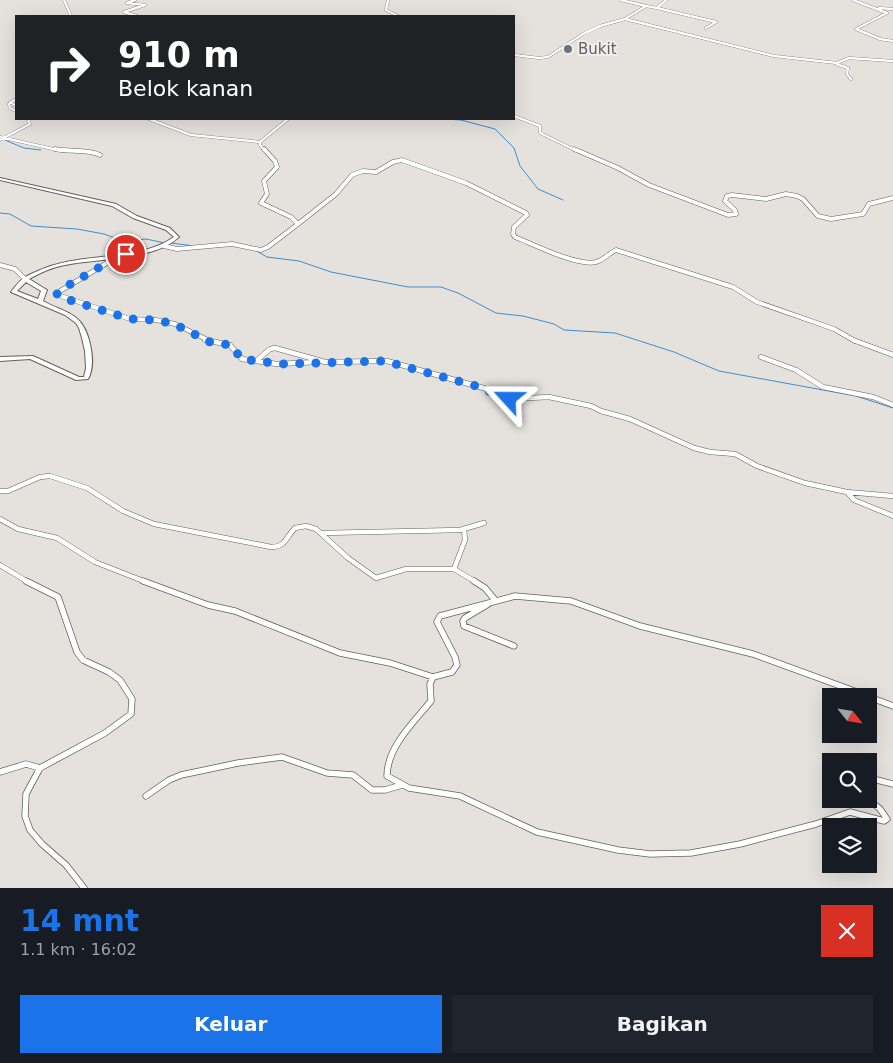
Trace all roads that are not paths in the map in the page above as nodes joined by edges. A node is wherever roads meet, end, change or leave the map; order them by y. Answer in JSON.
{"nodes":[{"id":1,"x":64,"y":0,"type":"edge"},
{"id":2,"x":135,"y":0,"type":"edge"},
{"id":3,"x":388,"y":0,"type":"edge"},
{"id":4,"x":621,"y":0,"type":"edge"},
{"id":5,"x":666,"y":0,"type":"edge"},
{"id":6,"x":853,"y":0,"type":"edge"},
{"id":7,"x":646,"y":6,"type":"junction"},
{"id":8,"x":657,"y":8,"type":"junction"},
{"id":9,"x":874,"y":8,"type":"junction"},
{"id":10,"x":893,"y":9,"type":"edge"},
{"id":11,"x":71,"y":15,"type":"edge"},
{"id":12,"x":134,"y":15,"type":"edge"},
{"id":13,"x":396,"y":15,"type":"edge"},
{"id":14,"x":625,"y":19,"type":"junction"},
{"id":15,"x":706,"y":28,"type":"dead end"},
{"id":16,"x":893,"y":41,"type":"edge"},
{"id":17,"x":515,"y":55,"type":"edge"},
{"id":18,"x":893,"y":61,"type":"edge"},
{"id":19,"x":835,"y":62,"type":"junction"},
{"id":20,"x":851,"y":79,"type":"dead end"},
{"id":21,"x":15,"y":100,"type":"edge"},
{"id":22,"x":10,"y":102,"type":"junction"},
{"id":23,"x":15,"y":105,"type":"edge"},
{"id":24,"x":15,"y":110,"type":"edge"},
{"id":25,"x":515,"y":116,"type":"edge"},
{"id":26,"x":28,"y":120,"type":"edge"},
{"id":27,"x":152,"y":120,"type":"edge"},
{"id":28,"x":287,"y":120,"type":"edge"},
{"id":29,"x":5,"y":138,"type":"junction"},
{"id":30,"x":0,"y":139,"type":"edge"},
{"id":31,"x":260,"y":142,"type":"junction"},
{"id":32,"x":100,"y":155,"type":"dead end"},
{"id":33,"x":0,"y":179,"type":"edge"},
{"id":34,"x":893,"y":198,"type":"edge"},
{"id":35,"x":298,"y":224,"type":"junction"},
{"id":36,"x":164,"y":246,"type":"junction"},
{"id":37,"x":111,"y":257,"type":"junction"},
{"id":38,"x":0,"y":265,"type":"edge"},
{"id":39,"x":25,"y":279,"type":"junction"},
{"id":40,"x":40,"y":302,"type":"junction"},
{"id":41,"x":893,"y":355,"type":"edge"},
{"id":42,"x":761,"y":357,"type":"dead end"},
{"id":43,"x":0,"y":359,"type":"edge"},
{"id":44,"x":257,"y":360,"type":"junction"},
{"id":45,"x":325,"y":362,"type":"junction"},
{"id":46,"x":893,"y":405,"type":"edge"},
{"id":47,"x":0,"y":491,"type":"edge"},
{"id":48,"x":847,"y":492,"type":"junction"},
{"id":49,"x":893,"y":496,"type":"edge"},
{"id":50,"x":893,"y":516,"type":"edge"},
{"id":51,"x":0,"y":520,"type":"edge"},
{"id":52,"x":484,"y":523,"type":"dead end"},
{"id":53,"x":464,"y":529,"type":"junction"},
{"id":54,"x":322,"y":533,"type":"junction"},
{"id":55,"x":0,"y":565,"type":"edge"},
{"id":56,"x":454,"y":569,"type":"junction"},
{"id":57,"x":495,"y":600,"type":"junction"},
{"id":58,"x":514,"y":646,"type":"dead end"},
{"id":59,"x":433,"y":676,"type":"junction"},
{"id":60,"x":846,"y":688,"type":"edge"},
{"id":61,"x":878,"y":700,"type":"edge"},
{"id":62,"x":893,"y":706,"type":"edge"},
{"id":63,"x":40,"y":768,"type":"junction"},
{"id":64,"x":0,"y":772,"type":"edge"},
{"id":65,"x":877,"y":780,"type":"edge"},
{"id":66,"x":893,"y":784,"type":"edge"},
{"id":67,"x":403,"y":785,"type":"junction"},
{"id":68,"x":146,"y":796,"type":"dead end"},
{"id":69,"x":877,"y":807,"type":"edge"},
{"id":70,"x":84,"y":888,"type":"edge"}],
"edges":[{"from":1,"to":11,"type":"street"},
{"from":2,"to":12,"type":"street"},
{"from":3,"to":13,"type":"street"},
{"from":4,"to":7,"type":"street"},
{"from":5,"to":8,"type":"street"},
{"from":6,"to":9,"type":"street"},
{"from":7,"to":8,"type":"street"},
{"from":7,"to":14,"type":"street"},
{"from":8,"to":15,"type":"street"},
{"from":9,"to":10,"type":"street"},
{"from":9,"to":16,"type":"street"},
{"from":14,"to":17,"type":"street"},
{"from":14,"to":19,"type":"street"},
{"from":18,"to":19,"type":"street"},
{"from":19,"to":20,"type":"street"},
{"from":21,"to":22,"type":"street"},
{"from":22,"to":23,"type":"street"},
{"from":22,"to":24,"type":"street"},
{"from":25,"to":34,"type":"street"},
{"from":26,"to":29,"type":"street"},
{"from":27,"to":31,"type":"street"},
{"from":28,"to":31,"type":"street"},
{"from":29,"to":30,"type":"street"},
{"from":29,"to":32,"type":"street"},
{"from":31,"to":35,"type":"street"},
{"from":33,"to":36,"type":"street"},
{"from":35,"to":36,"type":"street"},
{"from":35,"to":41,"type":"street"},
{"from":36,"to":37,"type":"street"},
{"from":37,"to":39,"type":"street"},
{"from":37,"to":44,"type":"street"},
{"from":38,"to":39,"type":"street"},
{"from":39,"to":40,"type":"street"},
{"from":39,"to":40,"type":"street"},
{"from":40,"to":43,"type":"street"},
{"from":42,"to":46,"type":"street"},
{"from":44,"to":45,"type":"street"},
{"from":44,"to":45,"type":"street"},
{"from":45,"to":48,"type":"street"},
{"from":47,"to":54,"type":"street"},
{"from":48,"to":49,"type":"street"},
{"from":48,"to":50,"type":"street"},
{"from":51,"to":59,"type":"street"},
{"from":52,"to":53,"type":"street"},
{"from":53,"to":54,"type":"street"},
{"from":53,"to":56,"type":"street"},
{"from":54,"to":56,"type":"street"},
{"from":55,"to":63,"type":"street"},
{"from":56,"to":57,"type":"street"},
{"from":57,"to":58,"type":"street"},
{"from":57,"to":59,"type":"street"},
{"from":57,"to":60,"type":"street"},
{"from":59,"to":67,"type":"street"},
{"from":61,"to":62,"type":"street"},
{"from":63,"to":64,"type":"street"},
{"from":63,"to":70,"type":"street"},
{"from":65,"to":66,"type":"street"},
{"from":67,"to":68,"type":"street"},
{"from":67,"to":69,"type":"street"}]}
